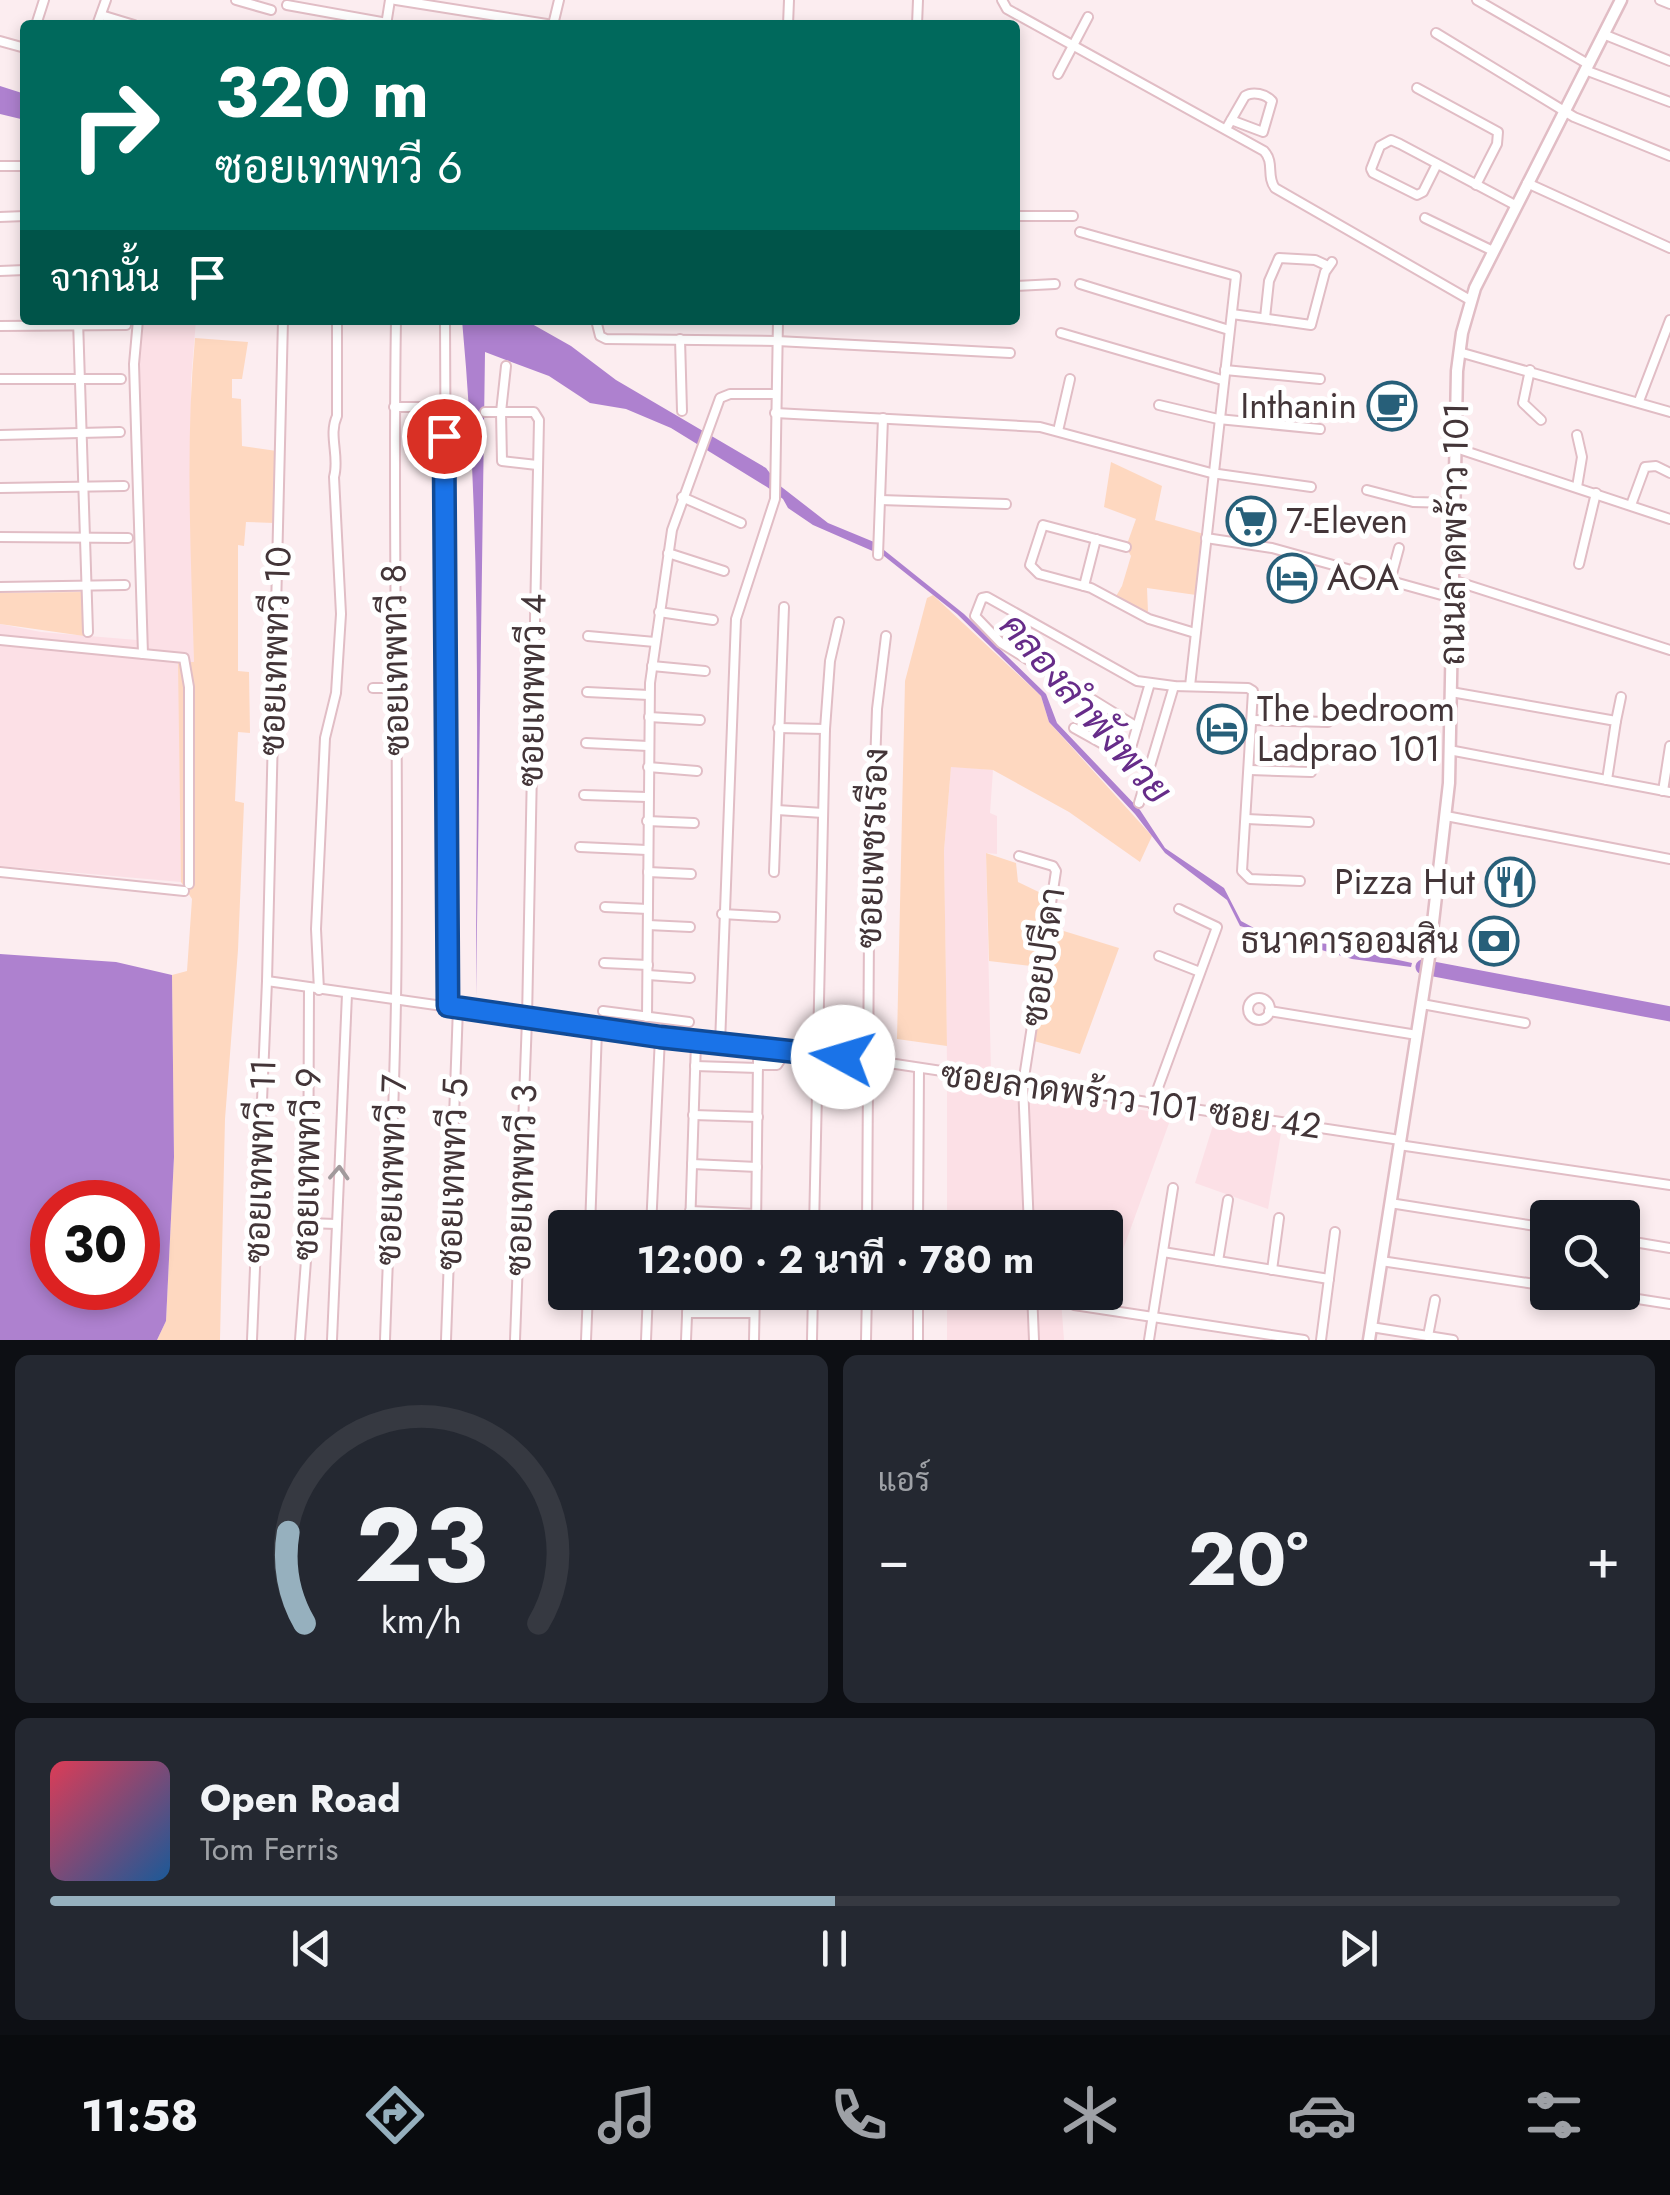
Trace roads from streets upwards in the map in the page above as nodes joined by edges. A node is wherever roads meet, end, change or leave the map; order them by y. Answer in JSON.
{"nodes":[{"id":1,"x":106,"y":0,"type":"edge"},
{"id":2,"x":236,"y":0,"type":"edge"},
{"id":3,"x":393,"y":0,"type":"edge"},
{"id":4,"x":1002,"y":0,"type":"edge"},
{"id":5,"x":1477,"y":0,"type":"edge"},
{"id":6,"x":1621,"y":0,"type":"edge"},
{"id":7,"x":1660,"y":0,"type":"edge"},
{"id":8,"x":1670,"y":4,"type":"edge"},
{"id":9,"x":287,"y":6,"type":"dead end"},
{"id":10,"x":271,"y":10,"type":"dead end"},
{"id":11,"x":101,"y":15,"type":"junction"},
{"id":12,"x":1088,"y":17,"type":"dead end"},
{"id":13,"x":99,"y":20,"type":"edge"},
{"id":14,"x":118,"y":20,"type":"edge"},
{"id":15,"x":364,"y":20,"type":"edge"},
{"id":16,"x":521,"y":20,"type":"edge"},
{"id":17,"x":1436,"y":33,"type":"dead end"},
{"id":18,"x":1603,"y":34,"type":"junction"},
{"id":19,"x":1073,"y":45,"type":"junction"},
{"id":20,"x":1670,"y":61,"type":"edge"},
{"id":21,"x":1586,"y":67,"type":"junction"},
{"id":22,"x":1058,"y":74,"type":"dead end"},
{"id":23,"x":1418,"y":88,"type":"dead end"},
{"id":24,"x":1670,"y":102,"type":"edge"},
{"id":25,"x":1564,"y":111,"type":"junction"},
{"id":26,"x":1231,"y":120,"type":"junction"},
{"id":27,"x":1226,"y":129,"type":"junction"},
{"id":28,"x":1670,"y":156,"type":"edge"},
{"id":29,"x":1437,"y":164,"type":"junction"},
{"id":30,"x":1526,"y":184,"type":"junction"},
{"id":31,"x":1476,"y":185,"type":"junction"},
{"id":32,"x":1516,"y":205,"type":"junction"},
{"id":33,"x":1020,"y":216,"type":"edge"},
{"id":34,"x":1072,"y":216,"type":"dead end"},
{"id":35,"x":1426,"y":218,"type":"dead end"},
{"id":36,"x":1080,"y":232,"type":"dead end"},
{"id":37,"x":1670,"y":248,"type":"edge"},
{"id":38,"x":1493,"y":251,"type":"junction"},
{"id":39,"x":1055,"y":284,"type":"dead end"},
{"id":40,"x":1080,"y":284,"type":"dead end"},
{"id":41,"x":1020,"y":286,"type":"edge"},
{"id":42,"x":1470,"y":300,"type":"junction"},
{"id":43,"x":1232,"y":314,"type":"junction"},
{"id":44,"x":1265,"y":318,"type":"junction"},
{"id":45,"x":1670,"y":320,"type":"edge"},
{"id":46,"x":78,"y":325,"type":"edge"},
{"id":47,"x":138,"y":325,"type":"edge"},
{"id":48,"x":282,"y":325,"type":"edge"},
{"id":49,"x":337,"y":325,"type":"edge"},
{"id":50,"x":396,"y":325,"type":"edge"},
{"id":51,"x":445,"y":325,"type":"edge"},
{"id":52,"x":597,"y":325,"type":"edge"},
{"id":53,"x":778,"y":325,"type":"edge"},
{"id":54,"x":1228,"y":330,"type":"junction"},
{"id":55,"x":1061,"y":332,"type":"dead end"},
{"id":56,"x":680,"y":338,"type":"junction"},
{"id":57,"x":777,"y":341,"type":"junction"},
{"id":58,"x":1459,"y":352,"type":"junction"},
{"id":59,"x":1658,"y":352,"type":"junction"},
{"id":60,"x":1010,"y":354,"type":"dead end"},
{"id":61,"x":1670,"y":356,"type":"edge"},
{"id":62,"x":506,"y":366,"type":"dead end"},
{"id":63,"x":1530,"y":370,"type":"junction"},
{"id":64,"x":1224,"y":375,"type":"junction"},
{"id":65,"x":80,"y":378,"type":"junction"},
{"id":66,"x":0,"y":379,"type":"edge"},
{"id":67,"x":1070,"y":379,"type":"dead end"},
{"id":68,"x":1320,"y":379,"type":"dead end"},
{"id":69,"x":121,"y":380,"type":"dead end"},
{"id":70,"x":776,"y":394,"type":"junction"},
{"id":71,"x":1639,"y":401,"type":"junction"},
{"id":72,"x":1159,"y":405,"type":"dead end"},
{"id":73,"x":394,"y":407,"type":"junction"},
{"id":74,"x":444,"y":407,"type":"junction"},
{"id":75,"x":682,"y":411,"type":"dead end"},
{"id":76,"x":485,"y":412,"type":"dead end"},
{"id":77,"x":501,"y":412,"type":"junction"},
{"id":78,"x":775,"y":412,"type":"junction"},
{"id":79,"x":1670,"y":412,"type":"edge"},
{"id":80,"x":883,"y":418,"type":"junction"},
{"id":81,"x":1218,"y":419,"type":"junction"},
{"id":82,"x":1541,"y":420,"type":"dead end"},
{"id":83,"x":1320,"y":429,"type":"dead end"},
{"id":84,"x":1058,"y":431,"type":"junction"},
{"id":85,"x":81,"y":432,"type":"junction"},
{"id":86,"x":120,"y":432,"type":"dead end"},
{"id":87,"x":0,"y":435,"type":"edge"},
{"id":88,"x":1577,"y":435,"type":"dead end"},
{"id":89,"x":1456,"y":448,"type":"junction"},
{"id":90,"x":537,"y":465,"type":"junction"},
{"id":91,"x":1212,"y":473,"type":"junction"},
{"id":92,"x":1670,"y":473,"type":"edge"},
{"id":93,"x":83,"y":486,"type":"junction"},
{"id":94,"x":124,"y":486,"type":"dead end"},
{"id":95,"x":1311,"y":487,"type":"dead end"},
{"id":96,"x":1577,"y":487,"type":"junction"},
{"id":97,"x":0,"y":488,"type":"edge"},
{"id":98,"x":1367,"y":490,"type":"dead end"},
{"id":99,"x":684,"y":493,"type":"junction"},
{"id":100,"x":1596,"y":494,"type":"junction"},
{"id":101,"x":880,"y":500,"type":"junction"},
{"id":102,"x":1454,"y":503,"type":"junction"},
{"id":103,"x":1006,"y":504,"type":"dead end"},
{"id":104,"x":1630,"y":505,"type":"junction"},
{"id":105,"x":1670,"y":520,"type":"edge"},
{"id":106,"x":741,"y":523,"type":"dead end"},
{"id":107,"x":85,"y":535,"type":"junction"},
{"id":108,"x":0,"y":537,"type":"edge"},
{"id":109,"x":128,"y":538,"type":"dead end"},
{"id":110,"x":1206,"y":538,"type":"junction"},
{"id":111,"x":1096,"y":539,"type":"junction"},
{"id":112,"x":1126,"y":547,"type":"dead end"},
{"id":113,"x":1399,"y":548,"type":"dead end"},
{"id":114,"x":668,"y":554,"type":"junction"},
{"id":115,"x":878,"y":555,"type":"dead end"},
{"id":116,"x":1578,"y":564,"type":"dead end"},
{"id":117,"x":724,"y":571,"type":"dead end"},
{"id":118,"x":1452,"y":580,"type":"junction"},
{"id":119,"x":1390,"y":581,"type":"junction"},
{"id":120,"x":125,"y":585,"type":"dead end"},
{"id":121,"x":86,"y":586,"type":"junction"},
{"id":122,"x":1084,"y":586,"type":"junction"},
{"id":123,"x":0,"y":587,"type":"edge"},
{"id":124,"x":1452,"y":598,"type":"junction"},
{"id":125,"x":784,"y":607,"type":"dead end"},
{"id":126,"x":659,"y":612,"type":"junction"},
{"id":127,"x":713,"y":620,"type":"dead end"},
{"id":128,"x":839,"y":622,"type":"dead end"},
{"id":129,"x":88,"y":632,"type":"dead end"},
{"id":130,"x":1196,"y":632,"type":"junction"},
{"id":131,"x":588,"y":636,"type":"dead end"},
{"id":132,"x":886,"y":636,"type":"dead end"},
{"id":133,"x":0,"y":640,"type":"edge"},
{"id":134,"x":655,"y":642,"type":"junction"},
{"id":135,"x":1670,"y":650,"type":"edge"},
{"id":136,"x":142,"y":654,"type":"junction"},
{"id":137,"x":652,"y":666,"type":"junction"},
{"id":138,"x":705,"y":671,"type":"dead end"},
{"id":139,"x":1150,"y":684,"type":"junction"},
{"id":140,"x":1174,"y":686,"type":"junction"},
{"id":141,"x":1190,"y":686,"type":"junction"},
{"id":142,"x":374,"y":688,"type":"dead end"},
{"id":143,"x":397,"y":688,"type":"junction"},
{"id":144,"x":587,"y":692,"type":"dead end"},
{"id":145,"x":1451,"y":692,"type":"junction"},
{"id":146,"x":650,"y":696,"type":"junction"},
{"id":147,"x":1621,"y":698,"type":"dead end"},
{"id":148,"x":649,"y":717,"type":"junction"},
{"id":149,"x":700,"y":720,"type":"dead end"},
{"id":150,"x":1253,"y":720,"type":"junction"},
{"id":151,"x":1616,"y":721,"type":"junction"},
{"id":152,"x":1328,"y":722,"type":"dead end"},
{"id":153,"x":1138,"y":727,"type":"junction"},
{"id":154,"x":778,"y":728,"type":"junction"},
{"id":155,"x":1074,"y":728,"type":"dead end"},
{"id":156,"x":824,"y":729,"type":"junction"},
{"id":157,"x":586,"y":744,"type":"dead end"},
{"id":158,"x":648,"y":746,"type":"junction"},
{"id":159,"x":1670,"y":746,"type":"edge"},
{"id":160,"x":1450,"y":750,"type":"junction"},
{"id":161,"x":648,"y":767,"type":"junction"},
{"id":162,"x":1250,"y":770,"type":"junction"},
{"id":163,"x":697,"y":771,"type":"dead end"},
{"id":164,"x":1311,"y":772,"type":"dead end"},
{"id":165,"x":1607,"y":780,"type":"junction"},
{"id":166,"x":1666,"y":791,"type":"edge"},
{"id":167,"x":584,"y":795,"type":"dead end"},
{"id":168,"x":647,"y":797,"type":"junction"},
{"id":169,"x":1139,"y":803,"type":"dead end"},
{"id":170,"x":777,"y":810,"type":"junction"},
{"id":171,"x":822,"y":813,"type":"junction"},
{"id":172,"x":1446,"y":816,"type":"junction"},
{"id":173,"x":1246,"y":818,"type":"junction"},
{"id":174,"x":647,"y":820,"type":"junction"},
{"id":175,"x":1310,"y":822,"type":"dead end"},
{"id":176,"x":694,"y":823,"type":"dead end"},
{"id":177,"x":580,"y":847,"type":"dead end"},
{"id":178,"x":647,"y":850,"type":"junction"},
{"id":179,"x":1019,"y":856,"type":"dead end"},
{"id":180,"x":1670,"y":859,"type":"edge"},
{"id":181,"x":0,"y":872,"type":"edge"},
{"id":182,"x":648,"y":872,"type":"junction"},
{"id":183,"x":774,"y":872,"type":"dead end"},
{"id":184,"x":691,"y":874,"type":"dead end"},
{"id":185,"x":1300,"y":881,"type":"dead end"},
{"id":186,"x":605,"y":907,"type":"dead end"},
{"id":187,"x":648,"y":909,"type":"junction"},
{"id":188,"x":1179,"y":909,"type":"dead end"},
{"id":189,"x":722,"y":914,"type":"junction"},
{"id":190,"x":775,"y":917,"type":"dead end"},
{"id":191,"x":648,"y":925,"type":"junction"},
{"id":192,"x":690,"y":928,"type":"dead end"},
{"id":193,"x":1159,"y":956,"type":"dead end"},
{"id":194,"x":604,"y":963,"type":"dead end"},
{"id":195,"x":648,"y":970,"type":"junction"},
{"id":196,"x":1200,"y":972,"type":"junction"},
{"id":197,"x":690,"y":978,"type":"dead end"},
{"id":198,"x":267,"y":981,"type":"junction"},
{"id":199,"x":314,"y":989,"type":"junction"},
{"id":200,"x":347,"y":994,"type":"junction"},
{"id":201,"x":396,"y":1000,"type":"junction"},
{"id":202,"x":1422,"y":1004,"type":"junction"},
{"id":203,"x":453,"y":1007,"type":"junction"},
{"id":204,"x":1269,"y":1010,"type":"dead end"},
{"id":205,"x":603,"y":1011,"type":"dead end"},
{"id":206,"x":648,"y":1017,"type":"junction"},
{"id":207,"x":527,"y":1019,"type":"junction"},
{"id":208,"x":689,"y":1022,"type":"dead end"},
{"id":209,"x":1525,"y":1023,"type":"dead end"},
{"id":210,"x":597,"y":1029,"type":"junction"},
{"id":211,"x":1417,"y":1036,"type":"junction"},
{"id":212,"x":660,"y":1037,"type":"junction"},
{"id":213,"x":696,"y":1042,"type":"junction"},
{"id":214,"x":720,"y":1044,"type":"junction"},
{"id":215,"x":779,"y":1050,"type":"junction"},
{"id":216,"x":817,"y":1054,"type":"junction"},
{"id":217,"x":869,"y":1060,"type":"junction"},
{"id":218,"x":695,"y":1066,"type":"junction"},
{"id":219,"x":758,"y":1067,"type":"junction"},
{"id":220,"x":918,"y":1068,"type":"junction"},
{"id":221,"x":1023,"y":1084,"type":"junction"},
{"id":222,"x":1152,"y":1104,"type":"junction"},
{"id":223,"x":693,"y":1115,"type":"junction"},
{"id":224,"x":758,"y":1118,"type":"junction"},
{"id":225,"x":1400,"y":1142,"type":"junction"},
{"id":226,"x":692,"y":1164,"type":"junction"},
{"id":227,"x":757,"y":1167,"type":"junction"},
{"id":228,"x":1670,"y":1184,"type":"edge"},
{"id":229,"x":1172,"y":1188,"type":"dead end"},
{"id":230,"x":1228,"y":1200,"type":"dead end"},
{"id":231,"x":1390,"y":1203,"type":"junction"},
{"id":232,"x":591,"y":1210,"type":"edge"},
{"id":233,"x":652,"y":1210,"type":"edge"},
{"id":234,"x":690,"y":1210,"type":"edge"},
{"id":235,"x":756,"y":1210,"type":"edge"},
{"id":236,"x":814,"y":1210,"type":"edge"},
{"id":237,"x":868,"y":1210,"type":"edge"},
{"id":238,"x":918,"y":1210,"type":"edge"},
{"id":239,"x":1029,"y":1210,"type":"edge"},
{"id":240,"x":1278,"y":1218,"type":"dead end"},
{"id":241,"x":307,"y":1223,"type":"junction"},
{"id":242,"x":336,"y":1224,"type":"junction"},
{"id":243,"x":1530,"y":1225,"type":"edge"},
{"id":244,"x":1335,"y":1232,"type":"dead end"},
{"id":245,"x":1640,"y":1243,"type":"edge"},
{"id":246,"x":1670,"y":1248,"type":"edge"},
{"id":247,"x":1163,"y":1252,"type":"junction"},
{"id":248,"x":1381,"y":1260,"type":"junction"},
{"id":249,"x":1218,"y":1261,"type":"junction"},
{"id":250,"x":1272,"y":1270,"type":"junction"},
{"id":251,"x":1329,"y":1280,"type":"junction"},
{"id":252,"x":1530,"y":1283,"type":"edge"},
{"id":253,"x":1640,"y":1299,"type":"edge"},
{"id":254,"x":1435,"y":1300,"type":"dead end"},
{"id":255,"x":1670,"y":1304,"type":"edge"},
{"id":256,"x":587,"y":1310,"type":"edge"},
{"id":257,"x":647,"y":1310,"type":"edge"},
{"id":258,"x":687,"y":1310,"type":"edge"},
{"id":259,"x":813,"y":1310,"type":"edge"},
{"id":260,"x":867,"y":1310,"type":"edge"},
{"id":261,"x":918,"y":1310,"type":"edge"},
{"id":262,"x":1033,"y":1310,"type":"edge"},
{"id":263,"x":1110,"y":1310,"type":"edge"},
{"id":264,"x":687,"y":1313,"type":"junction"},
{"id":265,"x":754,"y":1313,"type":"joint"},
{"id":266,"x":1154,"y":1316,"type":"junction"},
{"id":267,"x":1371,"y":1326,"type":"junction"},
{"id":268,"x":1428,"y":1336,"type":"junction"},
{"id":269,"x":252,"y":1340,"type":"edge"},
{"id":270,"x":300,"y":1340,"type":"edge"},
{"id":271,"x":332,"y":1340,"type":"edge"},
{"id":272,"x":385,"y":1340,"type":"edge"},
{"id":273,"x":446,"y":1340,"type":"edge"},
{"id":274,"x":515,"y":1340,"type":"edge"},
{"id":275,"x":586,"y":1340,"type":"edge"},
{"id":276,"x":646,"y":1340,"type":"edge"},
{"id":277,"x":686,"y":1340,"type":"edge"},
{"id":278,"x":754,"y":1340,"type":"edge"},
{"id":279,"x":812,"y":1340,"type":"edge"},
{"id":280,"x":866,"y":1340,"type":"edge"},
{"id":281,"x":918,"y":1340,"type":"edge"},
{"id":282,"x":1034,"y":1340,"type":"edge"},
{"id":283,"x":1150,"y":1340,"type":"edge"},
{"id":284,"x":1300,"y":1340,"type":"edge"},
{"id":285,"x":1321,"y":1340,"type":"edge"},
{"id":286,"x":1368,"y":1340,"type":"edge"},
{"id":287,"x":1453,"y":1340,"type":"edge"}],
"edges":[{"from":1,"to":11,"type":"street"},
{"from":2,"to":10,"type":"street"},
{"from":3,"to":16,"type":"street"},
{"from":4,"to":19,"type":"street"},
{"from":5,"to":21,"type":"street"},
{"from":6,"to":18,"type":"street","name":"ถนนลาดพร้าว 101"},
{"from":7,"to":8,"type":"street"},
{"from":9,"to":15,"type":"street"},
{"from":11,"to":13,"type":"street"},
{"from":11,"to":14,"type":"street"},
{"from":12,"to":19,"type":"street"},
{"from":17,"to":25,"type":"street"},
{"from":18,"to":20,"type":"street"},
{"from":18,"to":21,"type":"street","name":"ถนนลาดพร้าว 101"},
{"from":19,"to":22,"type":"street"},
{"from":19,"to":27,"type":"street"},
{"from":21,"to":24,"type":"street"},
{"from":21,"to":25,"type":"street","name":"ถนนลาดพร้าว 101"},
{"from":23,"to":31,"type":"street"},
{"from":25,"to":28,"type":"street"},
{"from":25,"to":30,"type":"street","name":"ถนนลาดพร้าว 101"},
{"from":26,"to":26,"type":"street"},
{"from":26,"to":27,"type":"street"},
{"from":27,"to":42,"type":"street"},
{"from":29,"to":29,"type":"street"},
{"from":29,"to":31,"type":"street"},
{"from":30,"to":32,"type":"street","name":"ถนนลาดพร้าว 101"},
{"from":30,"to":37,"type":"street"},
{"from":31,"to":32,"type":"street"},
{"from":32,"to":38,"type":"street","name":"ถนนลาดพร้าว 101"},
{"from":33,"to":34,"type":"street"},
{"from":35,"to":38,"type":"street"},
{"from":36,"to":43,"type":"street"},
{"from":38,"to":42,"type":"street","name":"ถนนลาดพร้าว 101"},
{"from":39,"to":41,"type":"street"},
{"from":40,"to":54,"type":"street"},
{"from":42,"to":58,"type":"street","name":"ถนนลาดพร้าว 101"},
{"from":43,"to":44,"type":"street"},
{"from":43,"to":54,"type":"street"},
{"from":44,"to":44,"type":"street"},
{"from":45,"to":59,"type":"street"},
{"from":46,"to":65,"type":"street"},
{"from":47,"to":136,"type":"street"},
{"from":48,"to":198,"type":"street","name":"ซอยเทพทวี 10"},
{"from":49,"to":199,"type":"street","name":"ซอยเทพทวี 9"},
{"from":50,"to":73,"type":"street","name":"ซอยเทพทวี 8"},
{"from":51,"to":74,"type":"street","name":"ซอยเทพทวี 5"},
{"from":52,"to":56,"type":"street"},
{"from":53,"to":57,"type":"street"},
{"from":54,"to":64,"type":"street"},
{"from":55,"to":64,"type":"street"},
{"from":56,"to":57,"type":"street"},
{"from":56,"to":75,"type":"street"},
{"from":57,"to":60,"type":"street"},
{"from":57,"to":70,"type":"street"},
{"from":58,"to":63,"type":"street"},
{"from":58,"to":89,"type":"street","name":"ถนนลาดพร้าว 101"},
{"from":59,"to":61,"type":"street"},
{"from":59,"to":71,"type":"street"},
{"from":62,"to":77,"type":"street"},
{"from":63,"to":71,"type":"street"},
{"from":63,"to":82,"type":"street"},
{"from":64,"to":68,"type":"street"},
{"from":64,"to":81,"type":"street"},
{"from":65,"to":66,"type":"street"},
{"from":65,"to":69,"type":"street"},
{"from":65,"to":85,"type":"street"},
{"from":67,"to":84,"type":"street"},
{"from":70,"to":78,"type":"street"},
{"from":70,"to":99,"type":"street"},
{"from":71,"to":79,"type":"street"},
{"from":72,"to":81,"type":"street"},
{"from":73,"to":74,"type":"street"},
{"from":73,"to":143,"type":"street","name":"ซอยเทพทวี 8"},
{"from":74,"to":203,"type":"street","name":"ซอยเทพทวี 5"},
{"from":76,"to":77,"type":"street","name":"ซอยเทพทวี 4"},
{"from":77,"to":90,"type":"street"},
{"from":77,"to":90,"type":"street","name":"ซอยเทพทวี 4"},
{"from":78,"to":80,"type":"street"},
{"from":78,"to":189,"type":"street"},
{"from":80,"to":84,"type":"street"},
{"from":80,"to":101,"type":"street"},
{"from":81,"to":83,"type":"street"},
{"from":81,"to":91,"type":"street"},
{"from":84,"to":91,"type":"street"},
{"from":85,"to":86,"type":"street"},
{"from":85,"to":87,"type":"street"},
{"from":85,"to":93,"type":"street"},
{"from":88,"to":96,"type":"street"},
{"from":89,"to":96,"type":"street"},
{"from":89,"to":102,"type":"street","name":"ถนนลาดพร้าว 101"},
{"from":90,"to":207,"type":"street","name":"ซอยเทพทวี 4"},
{"from":91,"to":95,"type":"street"},
{"from":91,"to":110,"type":"street"},
{"from":92,"to":104,"type":"street"},
{"from":93,"to":94,"type":"street"},
{"from":93,"to":97,"type":"street"},
{"from":93,"to":107,"type":"street"},
{"from":96,"to":100,"type":"street"},
{"from":98,"to":102,"type":"street"},
{"from":99,"to":106,"type":"street"},
{"from":99,"to":114,"type":"street"},
{"from":100,"to":104,"type":"street"},
{"from":100,"to":116,"type":"street"},
{"from":101,"to":103,"type":"street"},
{"from":101,"to":115,"type":"street"},
{"from":102,"to":118,"type":"street","name":"ถนนลาดพร้าว 101"},
{"from":104,"to":105,"type":"street"},
{"from":107,"to":108,"type":"street"},
{"from":107,"to":109,"type":"street"},
{"from":107,"to":121,"type":"street"},
{"from":110,"to":119,"type":"street"},
{"from":110,"to":130,"type":"street"},
{"from":111,"to":112,"type":"street"},
{"from":111,"to":122,"type":"street"},
{"from":111,"to":122,"type":"street"},
{"from":113,"to":119,"type":"street"},
{"from":114,"to":117,"type":"street"},
{"from":114,"to":126,"type":"street"},
{"from":118,"to":124,"type":"street","name":"ถนนลาดพร้าว 101"},
{"from":118,"to":135,"type":"street"},
{"from":119,"to":124,"type":"street"},
{"from":120,"to":121,"type":"street"},
{"from":121,"to":123,"type":"street"},
{"from":121,"to":129,"type":"street"},
{"from":122,"to":130,"type":"street"},
{"from":124,"to":145,"type":"street","name":"ถนนลาดพร้าว 101"},
{"from":125,"to":154,"type":"street"},
{"from":126,"to":127,"type":"street"},
{"from":126,"to":134,"type":"street"},
{"from":128,"to":156,"type":"street"},
{"from":130,"to":141,"type":"street"},
{"from":131,"to":134,"type":"street"},
{"from":132,"to":217,"type":"street","name":"ซอยเพชรเรือง"},
{"from":133,"to":136,"type":"street"},
{"from":134,"to":137,"type":"street"},
{"from":136,"to":181,"type":"street"},
{"from":137,"to":138,"type":"street"},
{"from":137,"to":146,"type":"street"},
{"from":139,"to":140,"type":"street"},
{"from":139,"to":153,"type":"street"},
{"from":139,"to":153,"type":"street"},
{"from":140,"to":141,"type":"street"},
{"from":140,"to":169,"type":"street"},
{"from":141,"to":150,"type":"street"},
{"from":142,"to":143,"type":"street"},
{"from":143,"to":201,"type":"street","name":"ซอยเทพทวี 8"},
{"from":144,"to":146,"type":"street"},
{"from":145,"to":151,"type":"street"},
{"from":145,"to":160,"type":"street","name":"ถนนลาดพร้าว 101"},
{"from":146,"to":148,"type":"street"},
{"from":147,"to":151,"type":"street"},
{"from":148,"to":149,"type":"street"},
{"from":148,"to":158,"type":"street"},
{"from":150,"to":152,"type":"street"},
{"from":150,"to":162,"type":"street"},
{"from":151,"to":165,"type":"street"},
{"from":153,"to":155,"type":"street"},
{"from":154,"to":156,"type":"street"},
{"from":154,"to":170,"type":"street"},
{"from":156,"to":171,"type":"street"},
{"from":157,"to":158,"type":"street"},
{"from":158,"to":161,"type":"street"},
{"from":159,"to":166,"type":"street"},
{"from":160,"to":165,"type":"street"},
{"from":160,"to":172,"type":"street","name":"ถนนลาดพร้าว 101"},
{"from":161,"to":163,"type":"street"},
{"from":161,"to":168,"type":"street"},
{"from":162,"to":164,"type":"street"},
{"from":162,"to":173,"type":"street"},
{"from":165,"to":166,"type":"street"},
{"from":167,"to":168,"type":"street"},
{"from":168,"to":174,"type":"street"},
{"from":170,"to":171,"type":"street"},
{"from":170,"to":183,"type":"street"},
{"from":171,"to":216,"type":"street"},
{"from":172,"to":180,"type":"street"},
{"from":172,"to":202,"type":"street","name":"ถนนลาดพร้าว 101"},
{"from":173,"to":175,"type":"street"},
{"from":173,"to":185,"type":"street"},
{"from":174,"to":176,"type":"street"},
{"from":174,"to":178,"type":"street"},
{"from":177,"to":178,"type":"street"},
{"from":178,"to":182,"type":"street"},
{"from":179,"to":221,"type":"street","name":"ซอยปรีดา"},
{"from":182,"to":184,"type":"street"},
{"from":182,"to":187,"type":"street"},
{"from":186,"to":187,"type":"street"},
{"from":187,"to":191,"type":"street"},
{"from":188,"to":196,"type":"street"},
{"from":189,"to":190,"type":"street"},
{"from":189,"to":214,"type":"street"},
{"from":191,"to":192,"type":"street"},
{"from":191,"to":195,"type":"street"},
{"from":193,"to":196,"type":"street"},
{"from":194,"to":195,"type":"street"},
{"from":195,"to":197,"type":"street"},
{"from":195,"to":206,"type":"street"},
{"from":196,"to":222,"type":"street"},
{"from":198,"to":199,"type":"street","name":"ซอยลาดพร้าว 101 ซอย 42"},
{"from":198,"to":269,"type":"street","name":"ซอยเทพทวี 11"},
{"from":199,"to":200,"type":"street","name":"ซอยลาดพร้าว 101 ซอย 42"},
{"from":199,"to":241,"type":"street","name":"ซอยเทพทวี 9"},
{"from":200,"to":201,"type":"street","name":"ซอยลาดพร้าว 101 ซอย 42"},
{"from":242,"to":200,"type":"street","one_way":true},
{"from":201,"to":203,"type":"street","name":"ซอยลาดพร้าว 101 ซอย 42"},
{"from":201,"to":272,"type":"street","name":"ซอยเทพทวี 7"},
{"from":202,"to":209,"type":"street"},
{"from":202,"to":211,"type":"street","name":"ถนนลาดพร้าว 101"},
{"from":203,"to":207,"type":"street","name":"ซอยลาดพร้าว 101 ซอย 42"},
{"from":203,"to":273,"type":"street","name":"ซอยเทพทวี 5"},
{"from":204,"to":211,"type":"street"},
{"from":205,"to":206,"type":"street"},
{"from":206,"to":208,"type":"street"},
{"from":207,"to":210,"type":"street","name":"ซอยลาดพร้าว 101 ซอย 42"},
{"from":207,"to":274,"type":"street","name":"ซอยเทพทวี 3"},
{"from":210,"to":212,"type":"street","name":"ซอยลาดพร้าว 101 ซอย 42"},
{"from":210,"to":232,"type":"street"},
{"from":211,"to":225,"type":"street","name":"ถนนลาดพร้าว 101"},
{"from":212,"to":213,"type":"street","name":"ซอยลาดพร้าว 101 ซอย 42"},
{"from":212,"to":233,"type":"street"},
{"from":213,"to":214,"type":"street","name":"ซอยลาดพร้าว 101 ซอย 42"},
{"from":213,"to":218,"type":"street"},
{"from":214,"to":215,"type":"street","name":"ซอยลาดพร้าว 101 ซอย 42"},
{"from":215,"to":216,"type":"street","name":"ซอยลาดพร้าว 101 ซอย 42"},
{"from":215,"to":219,"type":"street"},
{"from":216,"to":217,"type":"street","name":"ซอยลาดพร้าว 101 ซอย 42"},
{"from":216,"to":236,"type":"street"},
{"from":217,"to":220,"type":"street","name":"ซอยลาดพร้าว 101 ซอย 42"},
{"from":217,"to":237,"type":"street","name":"ซอยเพชรเรือง"},
{"from":218,"to":219,"type":"street"},
{"from":218,"to":223,"type":"street"},
{"from":219,"to":224,"type":"street"},
{"from":220,"to":221,"type":"street","name":"ซอยลาดพร้าว 101 ซอย 42"},
{"from":220,"to":238,"type":"street"},
{"from":221,"to":222,"type":"street","name":"ซอยลาดพร้าว 101 ซอย 42"},
{"from":221,"to":239,"type":"street"},
{"from":222,"to":225,"type":"street","name":"ซอยลาดพร้าว 101 ซอย 42"},
{"from":223,"to":224,"type":"street"},
{"from":223,"to":226,"type":"street"},
{"from":224,"to":227,"type":"street"},
{"from":225,"to":228,"type":"street","name":"ซอยลาดพร้าว 101 ซอย 42"},
{"from":225,"to":231,"type":"street","name":"ถนนลาดพร้าว 101"},
{"from":226,"to":227,"type":"street"},
{"from":226,"to":234,"type":"street"},
{"from":227,"to":235,"type":"street"},
{"from":229,"to":247,"type":"street"},
{"from":230,"to":249,"type":"street"},
{"from":231,"to":243,"type":"street"},
{"from":231,"to":248,"type":"street","name":"ถนนลาดพร้าว 101"},
{"from":240,"to":250,"type":"street"},
{"from":241,"to":242,"type":"street"},
{"from":241,"to":270,"type":"street","name":"ซอยเทพทวี 9"},
{"from":242,"to":271,"type":"street"},
{"from":244,"to":251,"type":"street"},
{"from":245,"to":246,"type":"street"},
{"from":247,"to":249,"type":"street"},
{"from":247,"to":266,"type":"street"},
{"from":248,"to":252,"type":"street"},
{"from":248,"to":267,"type":"street","name":"ถนนลาดพร้าว 101"},
{"from":249,"to":250,"type":"street"},
{"from":250,"to":251,"type":"street"},
{"from":251,"to":285,"type":"street"},
{"from":253,"to":255,"type":"street"},
{"from":254,"to":268,"type":"street"},
{"from":256,"to":275,"type":"street"},
{"from":257,"to":276,"type":"street"},
{"from":258,"to":264,"type":"street"},
{"from":259,"to":279,"type":"street"},
{"from":260,"to":280,"type":"street"},
{"from":261,"to":281,"type":"street"},
{"from":262,"to":282,"type":"street"},
{"from":263,"to":266,"type":"street"},
{"from":264,"to":265,"type":"street"},
{"from":264,"to":277,"type":"street"},
{"from":265,"to":278,"type":"street"},
{"from":266,"to":283,"type":"street"},
{"from":266,"to":284,"type":"street"},
{"from":267,"to":268,"type":"street"},
{"from":267,"to":286,"type":"street","name":"ถนนลาดพร้าว 101"},
{"from":268,"to":287,"type":"street"}]}
